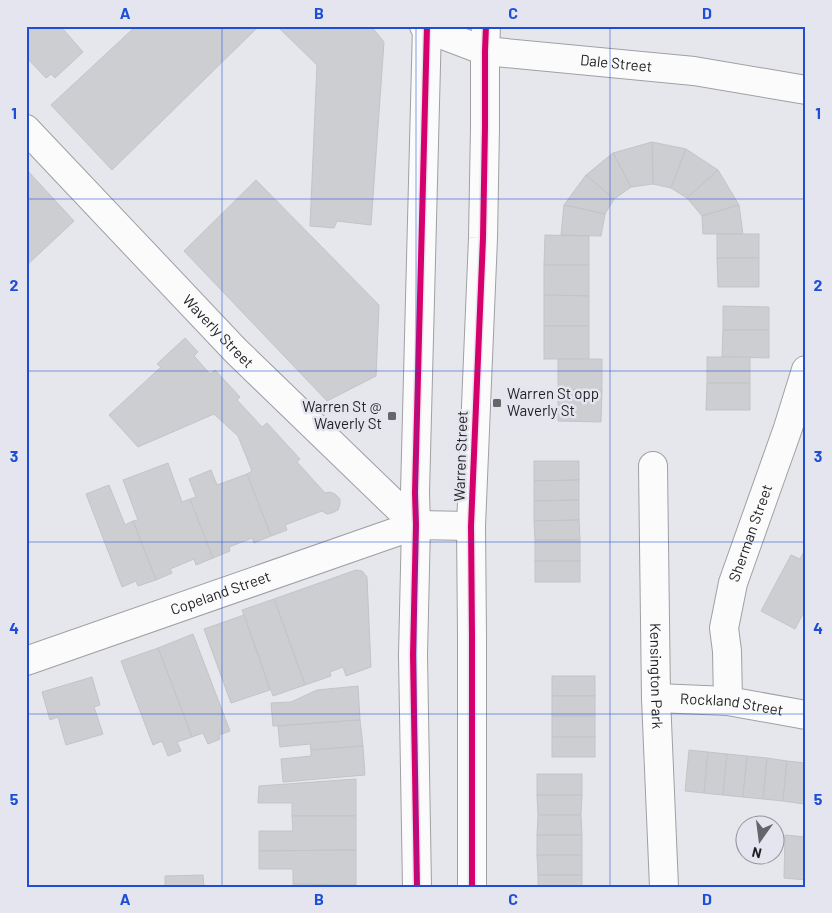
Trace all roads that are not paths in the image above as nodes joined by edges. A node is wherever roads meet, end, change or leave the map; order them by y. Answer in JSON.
{"nodes":[{"id":1,"x":426,"y":27,"type":"edge"},
{"id":2,"x":485,"y":38,"type":"edge"},
{"id":3,"x":806,"y":90,"type":"edge"},
{"id":4,"x":26,"y":130,"type":"edge"},
{"id":5,"x":806,"y":370,"type":"edge"},
{"id":6,"x":653,"y":466,"type":"dead end"},
{"id":7,"x":416,"y":525,"type":"junction"},
{"id":8,"x":471,"y":526,"type":"junction"},
{"id":9,"x":26,"y":661,"type":"edge"},
{"id":10,"x":656,"y":698,"type":"junction"},
{"id":11,"x":728,"y":700,"type":"junction"},
{"id":12,"x":806,"y":715,"type":"edge"},
{"id":13,"x":417,"y":887,"type":"edge"},
{"id":14,"x":472,"y":887,"type":"edge"},
{"id":15,"x":664,"y":887,"type":"edge"}],
"edges":[{"from":1,"to":2,"type":"street","name":"Dale Street"},
{"from":1,"to":7,"type":"street"},
{"from":2,"to":3,"type":"street","name":"Dale Street"},
{"from":2,"to":8,"type":"street","name":"Warren Street"},
{"from":4,"to":7,"type":"street","name":"Waverly Street"},
{"from":5,"to":11,"type":"street","name":"Sherman Street"},
{"from":6,"to":10,"type":"street","name":"Kensington Park"},
{"from":7,"to":8,"type":"street"},
{"from":7,"to":9,"type":"street","name":"Copeland Street"},
{"from":7,"to":13,"type":"street"},
{"from":8,"to":14,"type":"street","name":"Warren Street"},
{"from":10,"to":11,"type":"street","name":"Rockland Street"},
{"from":10,"to":15,"type":"street","name":"Kensington Park"},
{"from":11,"to":12,"type":"street","name":"Rockland Street"}]}
